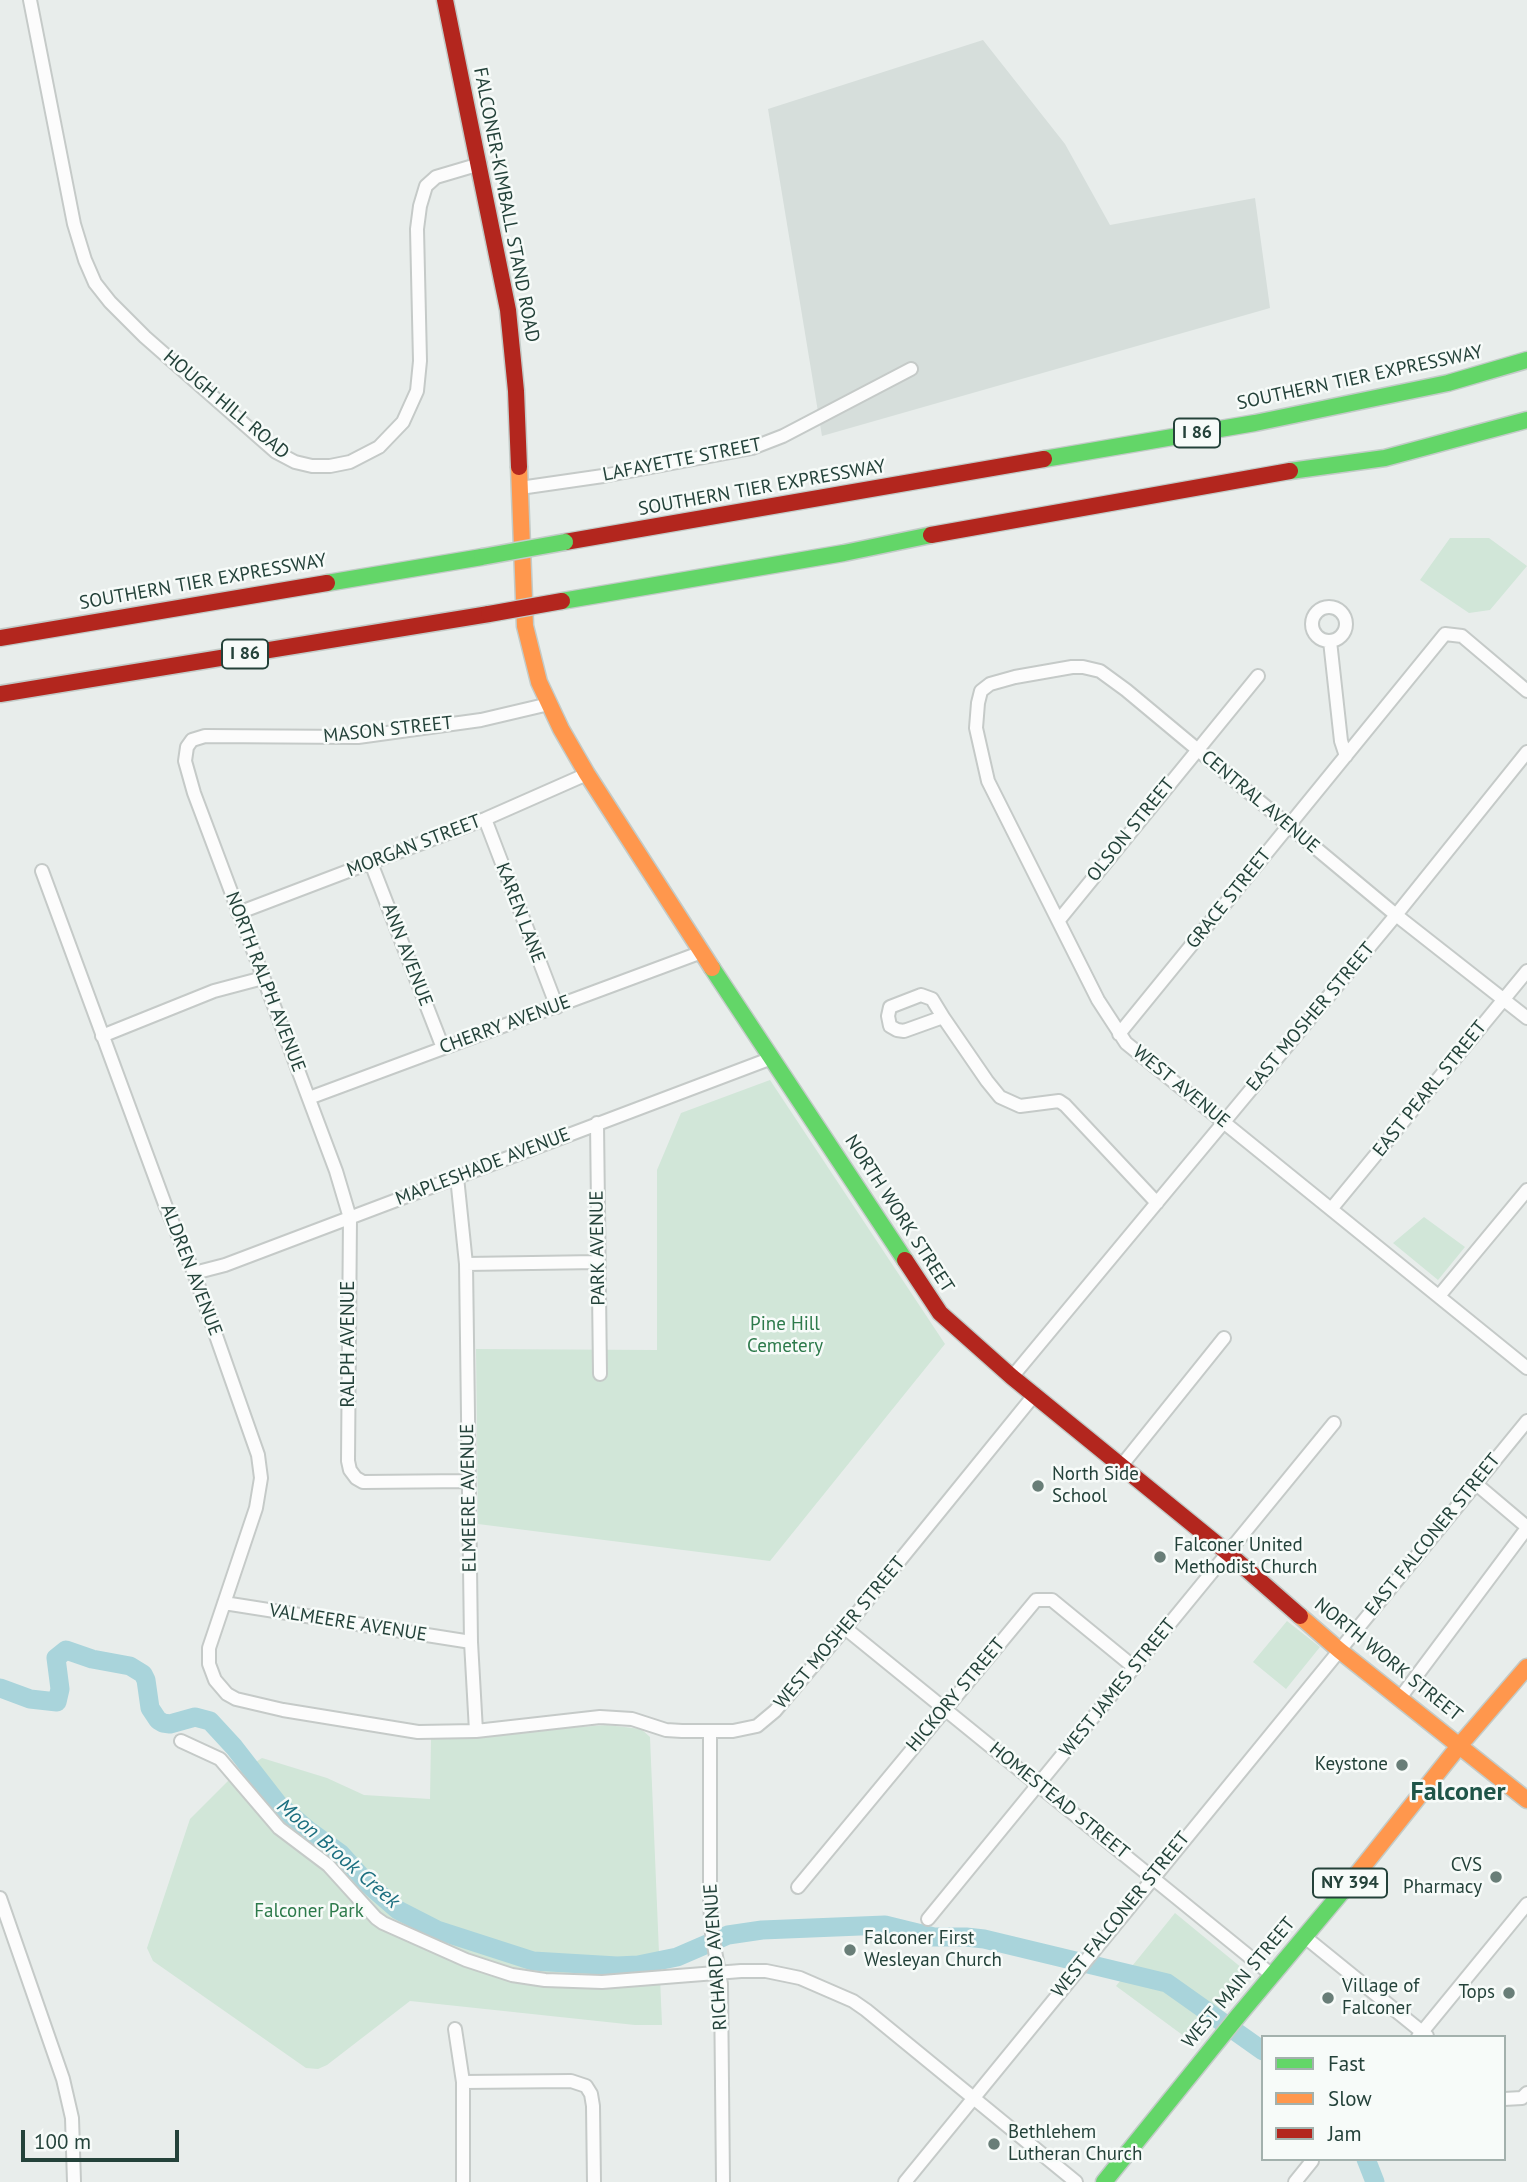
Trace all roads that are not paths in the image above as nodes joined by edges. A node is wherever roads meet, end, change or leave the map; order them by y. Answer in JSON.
{"nodes":[{"id":1,"x":30,"y":0,"type":"edge"},
{"id":2,"x":445,"y":0,"type":"edge"},
{"id":3,"x":480,"y":164,"type":"junction"},
{"id":4,"x":1527,"y":360,"type":"edge"},
{"id":5,"x":911,"y":369,"type":"dead end"},
{"id":6,"x":1527,"y":420,"type":"edge"},
{"id":7,"x":520,"y":488,"type":"junction"},
{"id":8,"x":521,"y":545,"type":"joint"},
{"id":9,"x":0,"y":638,"type":"edge"},
{"id":10,"x":1329,"y":641,"type":"dead end"},
{"id":11,"x":1258,"y":676,"type":"dead end"},
{"id":12,"x":1527,"y":691,"type":"edge"},
{"id":13,"x":0,"y":694,"type":"edge"},
{"id":14,"x":978,"y":703,"type":"joint"},
{"id":15,"x":549,"y":704,"type":"junction"},
{"id":16,"x":188,"y":746,"type":"joint"},
{"id":17,"x":1196,"y":749,"type":"junction"},
{"id":18,"x":1527,"y":752,"type":"edge"},
{"id":19,"x":1346,"y":756,"type":"junction"},
{"id":20,"x":587,"y":774,"type":"junction"},
{"id":21,"x":485,"y":819,"type":"junction"},
{"id":22,"x":1289,"y":827,"type":"junction"},
{"id":23,"x":371,"y":863,"type":"junction"},
{"id":24,"x":42,"y":871,"type":"dead end"},
{"id":25,"x":238,"y":913,"type":"junction"},
{"id":26,"x":1396,"y":915,"type":"junction"},
{"id":27,"x":1059,"y":920,"type":"junction"},
{"id":28,"x":702,"y":952,"type":"junction"},
{"id":29,"x":1527,"y":971,"type":"edge"},
{"id":30,"x":262,"y":978,"type":"junction"},
{"id":31,"x":1504,"y":999,"type":"junction"},
{"id":32,"x":557,"y":1007,"type":"junction"},
{"id":33,"x":943,"y":1017,"type":"dead end"},
{"id":34,"x":1527,"y":1018,"type":"edge"},
{"id":35,"x":1119,"y":1034,"type":"junction"},
{"id":36,"x":102,"y":1036,"type":"junction"},
{"id":37,"x":443,"y":1048,"type":"junction"},
{"id":38,"x":772,"y":1058,"type":"junction"},
{"id":39,"x":309,"y":1098,"type":"junction"},
{"id":40,"x":1223,"y":1121,"type":"junction"},
{"id":41,"x":597,"y":1123,"type":"junction"},
{"id":42,"x":457,"y":1177,"type":"junction"},
{"id":43,"x":1527,"y":1190,"type":"edge"},
{"id":44,"x":1157,"y":1203,"type":"junction"},
{"id":45,"x":1332,"y":1208,"type":"junction"},
{"id":46,"x":350,"y":1218,"type":"junction"},
{"id":47,"x":598,"y":1262,"type":"junction"},
{"id":48,"x":466,"y":1264,"type":"junction"},
{"id":49,"x":194,"y":1273,"type":"junction"},
{"id":50,"x":1439,"y":1296,"type":"junction"},
{"id":51,"x":1224,"y":1338,"type":"dead end"},
{"id":52,"x":1527,"y":1368,"type":"edge"},
{"id":53,"x":600,"y":1374,"type":"dead end"},
{"id":54,"x":1012,"y":1377,"type":"junction"},
{"id":55,"x":1035,"y":1394,"type":"junction"},
{"id":56,"x":1527,"y":1421,"type":"edge"},
{"id":57,"x":1334,"y":1423,"type":"dead end"},
{"id":58,"x":1122,"y":1465,"type":"junction"},
{"id":59,"x":468,"y":1481,"type":"junction"},
{"id":60,"x":1475,"y":1483,"type":"junction"},
{"id":61,"x":1527,"y":1527,"type":"edge"},
{"id":62,"x":1228,"y":1553,"type":"junction"},
{"id":63,"x":224,"y":1603,"type":"junction"},
{"id":64,"x":845,"y":1628,"type":"junction"},
{"id":65,"x":471,"y":1642,"type":"junction"},
{"id":66,"x":1339,"y":1650,"type":"junction"},
{"id":67,"x":1527,"y":1667,"type":"edge"},
{"id":68,"x":1135,"y":1668,"type":"junction"},
{"id":69,"x":212,"y":1676,"type":"joint"},
{"id":70,"x":1400,"y":1698,"type":"junction"},
{"id":71,"x":945,"y":1708,"type":"junction"},
{"id":72,"x":475,"y":1731,"type":"junction"},
{"id":73,"x":710,"y":1732,"type":"junction"},
{"id":74,"x":181,"y":1741,"type":"dead end"},
{"id":75,"x":1459,"y":1746,"type":"junction"},
{"id":76,"x":1039,"y":1784,"type":"junction"},
{"id":77,"x":1527,"y":1800,"type":"edge"},
{"id":78,"x":1153,"y":1877,"type":"junction"},
{"id":79,"x":798,"y":1887,"type":"dead end"},
{"id":80,"x":0,"y":1898,"type":"edge"},
{"id":81,"x":1527,"y":1904,"type":"edge"},
{"id":82,"x":928,"y":1919,"type":"dead end"},
{"id":83,"x":1305,"y":1937,"type":"junction"},
{"id":84,"x":719,"y":1972,"type":"junction"},
{"id":85,"x":1272,"y":1975,"type":"junction"},
{"id":86,"x":455,"y":2029,"type":"dead end"},
{"id":87,"x":1423,"y":2035,"type":"edge"},
{"id":88,"x":463,"y":2082,"type":"junction"},
{"id":89,"x":1527,"y":2093,"type":"edge"},
{"id":90,"x":972,"y":2097,"type":"junction"},
{"id":91,"x":1507,"y":2099,"type":"edge"},
{"id":92,"x":1312,"y":2161,"type":"dead end"},
{"id":93,"x":74,"y":2182,"type":"edge"},
{"id":94,"x":463,"y":2182,"type":"edge"},
{"id":95,"x":594,"y":2182,"type":"edge"},
{"id":96,"x":723,"y":2182,"type":"edge"},
{"id":97,"x":905,"y":2182,"type":"edge"},
{"id":98,"x":1076,"y":2182,"type":"edge"},
{"id":99,"x":1104,"y":2182,"type":"edge"},
{"id":100,"x":1296,"y":2182,"type":"edge"}],
"edges":[{"from":1,"to":3,"type":"street","name":"HOUGH HILL ROAD"},
{"from":2,"to":3,"type":"main road","name":"FALCONER-KIMBALL STAND ROAD"},
{"from":3,"to":7,"type":"main road","name":"FALCONER-KIMBALL STAND ROAD"},
{"from":4,"to":9,"type":"main road","name":"SOUTHERN TIER EXPRESSWAY","number":"I 86","bridge":true},
{"from":5,"to":7,"type":"street","name":"LAFAYETTE STREET"},
{"from":6,"to":13,"type":"main road","number":"I 86","bridge":true},
{"from":7,"to":8,"type":"main road","name":"FALCONER-KIMBALL STAND ROAD"},
{"from":8,"to":15,"type":"main road","name":"NORTH WORK STREET"},
{"from":10,"to":19,"type":"street"},
{"from":11,"to":17,"type":"street","name":"OLSON STREET"},
{"from":12,"to":19,"type":"street","name":"GRACE STREET"},
{"from":14,"to":17,"type":"street","name":"CENTRAL AVENUE"},
{"from":14,"to":27,"type":"street","name":"WEST AVENUE"},
{"from":15,"to":16,"type":"street","name":"MASON STREET"},
{"from":15,"to":20,"type":"main road","name":"NORTH WORK STREET"},
{"from":16,"to":25,"type":"street","name":"NORTH RALPH AVENUE"},
{"from":17,"to":22,"type":"street","name":"CENTRAL AVENUE"},
{"from":17,"to":27,"type":"street","name":"OLSON STREET"},
{"from":18,"to":26,"type":"street","name":"EAST MOSHER STREET"},
{"from":19,"to":22,"type":"street","name":"GRACE STREET"},
{"from":20,"to":21,"type":"street","name":"MORGAN STREET"},
{"from":20,"to":28,"type":"main road","name":"NORTH WORK STREET"},
{"from":21,"to":23,"type":"street","name":"MORGAN STREET"},
{"from":21,"to":32,"type":"street","name":"KAREN LANE"},
{"from":22,"to":26,"type":"street","name":"CENTRAL AVENUE"},
{"from":22,"to":35,"type":"street","name":"GRACE STREET"},
{"from":23,"to":25,"type":"street","name":"MORGAN STREET"},
{"from":23,"to":37,"type":"street","name":"ANN AVENUE"},
{"from":24,"to":36,"type":"street","name":"ALDREN AVENUE"},
{"from":25,"to":30,"type":"street","name":"NORTH RALPH AVENUE"},
{"from":26,"to":31,"type":"street","name":"CENTRAL AVENUE"},
{"from":26,"to":40,"type":"street","name":"EAST MOSHER STREET"},
{"from":27,"to":35,"type":"street","name":"WEST AVENUE"},
{"from":28,"to":32,"type":"street","name":"CHERRY AVENUE"},
{"from":28,"to":38,"type":"main road","name":"NORTH WORK STREET"},
{"from":29,"to":31,"type":"street","name":"EAST PEARL STREET"},
{"from":30,"to":36,"type":"street"},
{"from":30,"to":39,"type":"street","name":"NORTH RALPH AVENUE"},
{"from":31,"to":34,"type":"street","name":"CENTRAL AVENUE"},
{"from":31,"to":45,"type":"street","name":"EAST PEARL STREET"},
{"from":32,"to":37,"type":"street","name":"CHERRY AVENUE"},
{"from":33,"to":44,"type":"street"},
{"from":35,"to":40,"type":"street","name":"WEST AVENUE"},
{"from":36,"to":49,"type":"street","name":"ALDREN AVENUE"},
{"from":37,"to":39,"type":"street","name":"CHERRY AVENUE"},
{"from":38,"to":41,"type":"street","name":"MAPLESHADE AVENUE"},
{"from":38,"to":54,"type":"main road","name":"NORTH WORK STREET"},
{"from":39,"to":46,"type":"street","name":"NORTH RALPH AVENUE"},
{"from":40,"to":44,"type":"street","name":"EAST MOSHER STREET"},
{"from":40,"to":45,"type":"street","name":"WEST AVENUE"},
{"from":41,"to":42,"type":"street","name":"MAPLESHADE AVENUE"},
{"from":41,"to":47,"type":"street","name":"PARK AVENUE"},
{"from":42,"to":46,"type":"street","name":"MAPLESHADE AVENUE"},
{"from":42,"to":48,"type":"street","name":"ELMEERE AVENUE"},
{"from":43,"to":50,"type":"street"},
{"from":44,"to":54,"type":"street","name":"EAST MOSHER STREET"},
{"from":45,"to":50,"type":"street","name":"WEST AVENUE"},
{"from":46,"to":49,"type":"street","name":"MAPLESHADE AVENUE"},
{"from":46,"to":59,"type":"street","name":"RALPH AVENUE"},
{"from":47,"to":48,"type":"street"},
{"from":47,"to":53,"type":"street","name":"PARK AVENUE"},
{"from":48,"to":59,"type":"street","name":"ELMEERE AVENUE"},
{"from":49,"to":63,"type":"street","name":"ALDREN AVENUE"},
{"from":50,"to":52,"type":"street","name":"WEST AVENUE"},
{"from":51,"to":58,"type":"street"},
{"from":54,"to":55,"type":"main road","name":"NORTH WORK STREET"},
{"from":55,"to":58,"type":"main road","name":"NORTH WORK STREET"},
{"from":55,"to":64,"type":"street","name":"WEST MOSHER STREET"},
{"from":56,"to":60,"type":"street","name":"EAST FALCONER STREET"},
{"from":57,"to":62,"type":"street","name":"WEST JAMES STREET"},
{"from":58,"to":62,"type":"main road","name":"NORTH WORK STREET"},
{"from":59,"to":65,"type":"street","name":"ELMEERE AVENUE"},
{"from":60,"to":61,"type":"street"},
{"from":60,"to":66,"type":"street","name":"EAST FALCONER STREET"},
{"from":61,"to":70,"type":"street"},
{"from":62,"to":66,"type":"main road","name":"NORTH WORK STREET"},
{"from":62,"to":68,"type":"street","name":"WEST JAMES STREET"},
{"from":63,"to":65,"type":"street","name":"VALMEERE AVENUE"},
{"from":63,"to":69,"type":"street","name":"ALDREN AVENUE"},
{"from":64,"to":71,"type":"street","name":"HOMESTEAD STREET"},
{"from":64,"to":73,"type":"street","name":"WEST MOSHER STREET"},
{"from":65,"to":72,"type":"street","name":"ELMEERE AVENUE"},
{"from":66,"to":70,"type":"main road","name":"NORTH WORK STREET"},
{"from":66,"to":78,"type":"street","name":"WEST FALCONER STREET"},
{"from":67,"to":75,"type":"main road","number":"NY 394"},
{"from":68,"to":71,"type":"street","name":"HICKORY STREET"},
{"from":68,"to":76,"type":"street","name":"WEST JAMES STREET"},
{"from":69,"to":72,"type":"street","name":"WEST MOSHER STREET"},
{"from":70,"to":75,"type":"main road","name":"NORTH WORK STREET"},
{"from":71,"to":76,"type":"street","name":"HOMESTEAD STREET"},
{"from":71,"to":79,"type":"street","name":"HICKORY STREET"},
{"from":72,"to":73,"type":"street","name":"WEST MOSHER STREET"},
{"from":73,"to":84,"type":"street","name":"RICHARD AVENUE"},
{"from":74,"to":84,"type":"street"},
{"from":75,"to":77,"type":"main road","name":"NORTH WORK STREET"},
{"from":75,"to":83,"type":"main road","name":"WEST MAIN STREET","number":"NY 394"},
{"from":76,"to":78,"type":"street","name":"HOMESTEAD STREET"},
{"from":76,"to":82,"type":"street","name":"WEST JAMES STREET"},
{"from":78,"to":85,"type":"street","name":"HOMESTEAD STREET"},
{"from":78,"to":90,"type":"street","name":"WEST FALCONER STREET"},
{"from":80,"to":93,"type":"street"},
{"from":81,"to":87,"type":"street"},
{"from":83,"to":85,"type":"main road","name":"WEST MAIN STREET","number":"NY 394"},
{"from":83,"to":87,"type":"street"},
{"from":84,"to":90,"type":"street"},
{"from":84,"to":96,"type":"street","name":"RICHARD AVENUE"},
{"from":85,"to":99,"type":"main road","name":"WEST MAIN STREET","number":"NY 394"},
{"from":86,"to":88,"type":"street"},
{"from":88,"to":94,"type":"street"},
{"from":88,"to":95,"type":"street"},
{"from":89,"to":91,"type":"street"},
{"from":90,"to":97,"type":"street","name":"WEST FALCONER STREET"},
{"from":90,"to":98,"type":"street"},
{"from":92,"to":100,"type":"street"}]}
